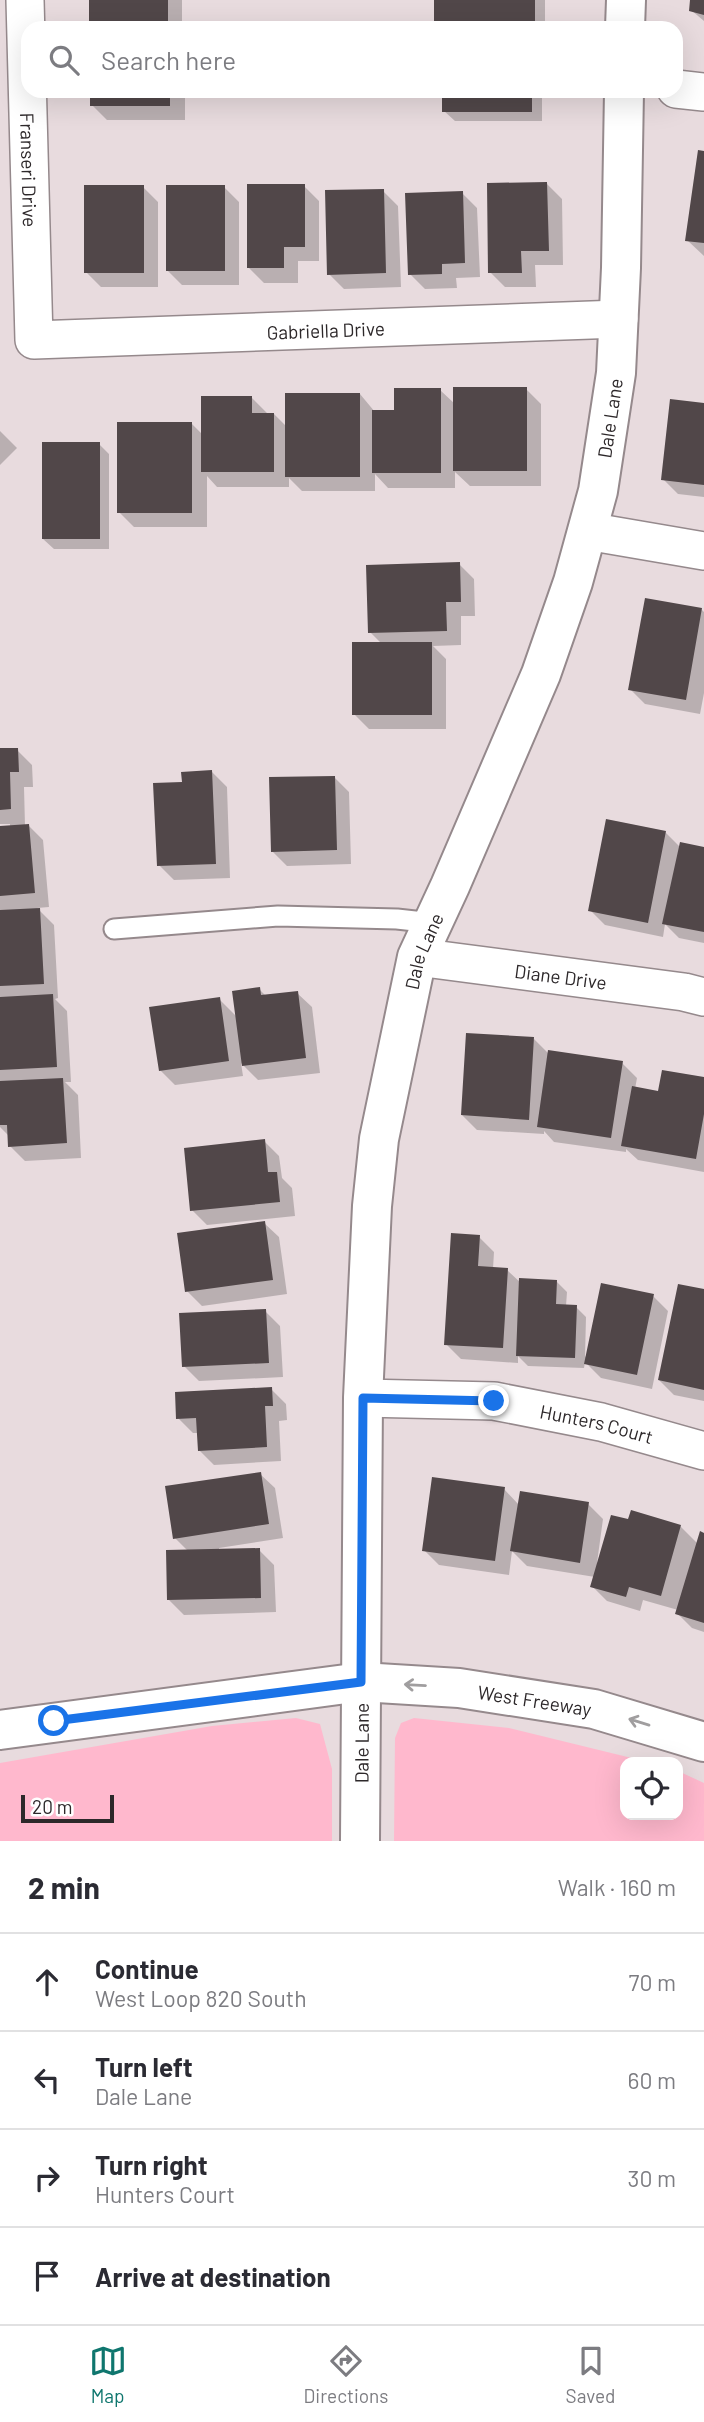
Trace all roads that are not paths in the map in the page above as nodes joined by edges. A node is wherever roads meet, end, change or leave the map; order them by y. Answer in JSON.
{"nodes":[{"id":1,"x":25,"y":0,"type":"edge"},
{"id":2,"x":626,"y":0,"type":"edge"},
{"id":3,"x":26,"y":21,"type":"edge"},
{"id":4,"x":625,"y":21,"type":"edge"},
{"id":5,"x":683,"y":90,"type":"edge"},
{"id":6,"x":704,"y":92,"type":"edge"},
{"id":7,"x":28,"y":98,"type":"edge"},
{"id":8,"x":624,"y":98,"type":"edge"},
{"id":9,"x":619,"y":318,"type":"junction"},
{"id":10,"x":34,"y":340,"type":"joint"},
{"id":11,"x":587,"y":531,"type":"junction"},
{"id":12,"x":704,"y":551,"type":"edge"},
{"id":13,"x":433,"y":923,"type":"junction"},
{"id":14,"x":114,"y":929,"type":"dead end"},
{"id":15,"x":416,"y":957,"type":"junction"},
{"id":16,"x":704,"y":997,"type":"edge"},
{"id":17,"x":363,"y":1398,"type":"junction"},
{"id":18,"x":704,"y":1451,"type":"edge"},
{"id":19,"x":361,"y":1682,"type":"junction"},
{"id":20,"x":0,"y":1730,"type":"edge"},
{"id":21,"x":704,"y":1742,"type":"edge"},
{"id":22,"x":360,"y":1841,"type":"edge"}],
"edges":[{"from":1,"to":3,"type":"street","name":"Franseri Drive"},
{"from":2,"to":4,"type":"street"},
{"from":5,"to":6,"type":"street"},
{"from":7,"to":10,"type":"street","name":"Franseri Drive"},
{"from":8,"to":9,"type":"street","name":"Dale Lane"},
{"from":9,"to":10,"type":"street","name":"Gabriella Drive"},
{"from":9,"to":11,"type":"street","name":"Dale Lane"},
{"from":11,"to":12,"type":"street"},
{"from":11,"to":13,"type":"street","name":"Dale Lane"},
{"from":13,"to":14,"type":"lane"},
{"from":13,"to":15,"type":"street","name":"Dale Lane"},
{"from":15,"to":16,"type":"street","name":"Diane Drive"},
{"from":15,"to":17,"type":"street","name":"Dale Lane"},
{"from":17,"to":18,"type":"street","name":"Hunters Court"},
{"from":17,"to":19,"type":"street","name":"Dale Lane"},
{"from":19,"to":20,"type":"street","name":"West Freeway"},
{"from":21,"to":19,"type":"street","name":"West Freeway","one_way":true},
{"from":19,"to":22,"type":"street","name":"Dale Lane"}]}
